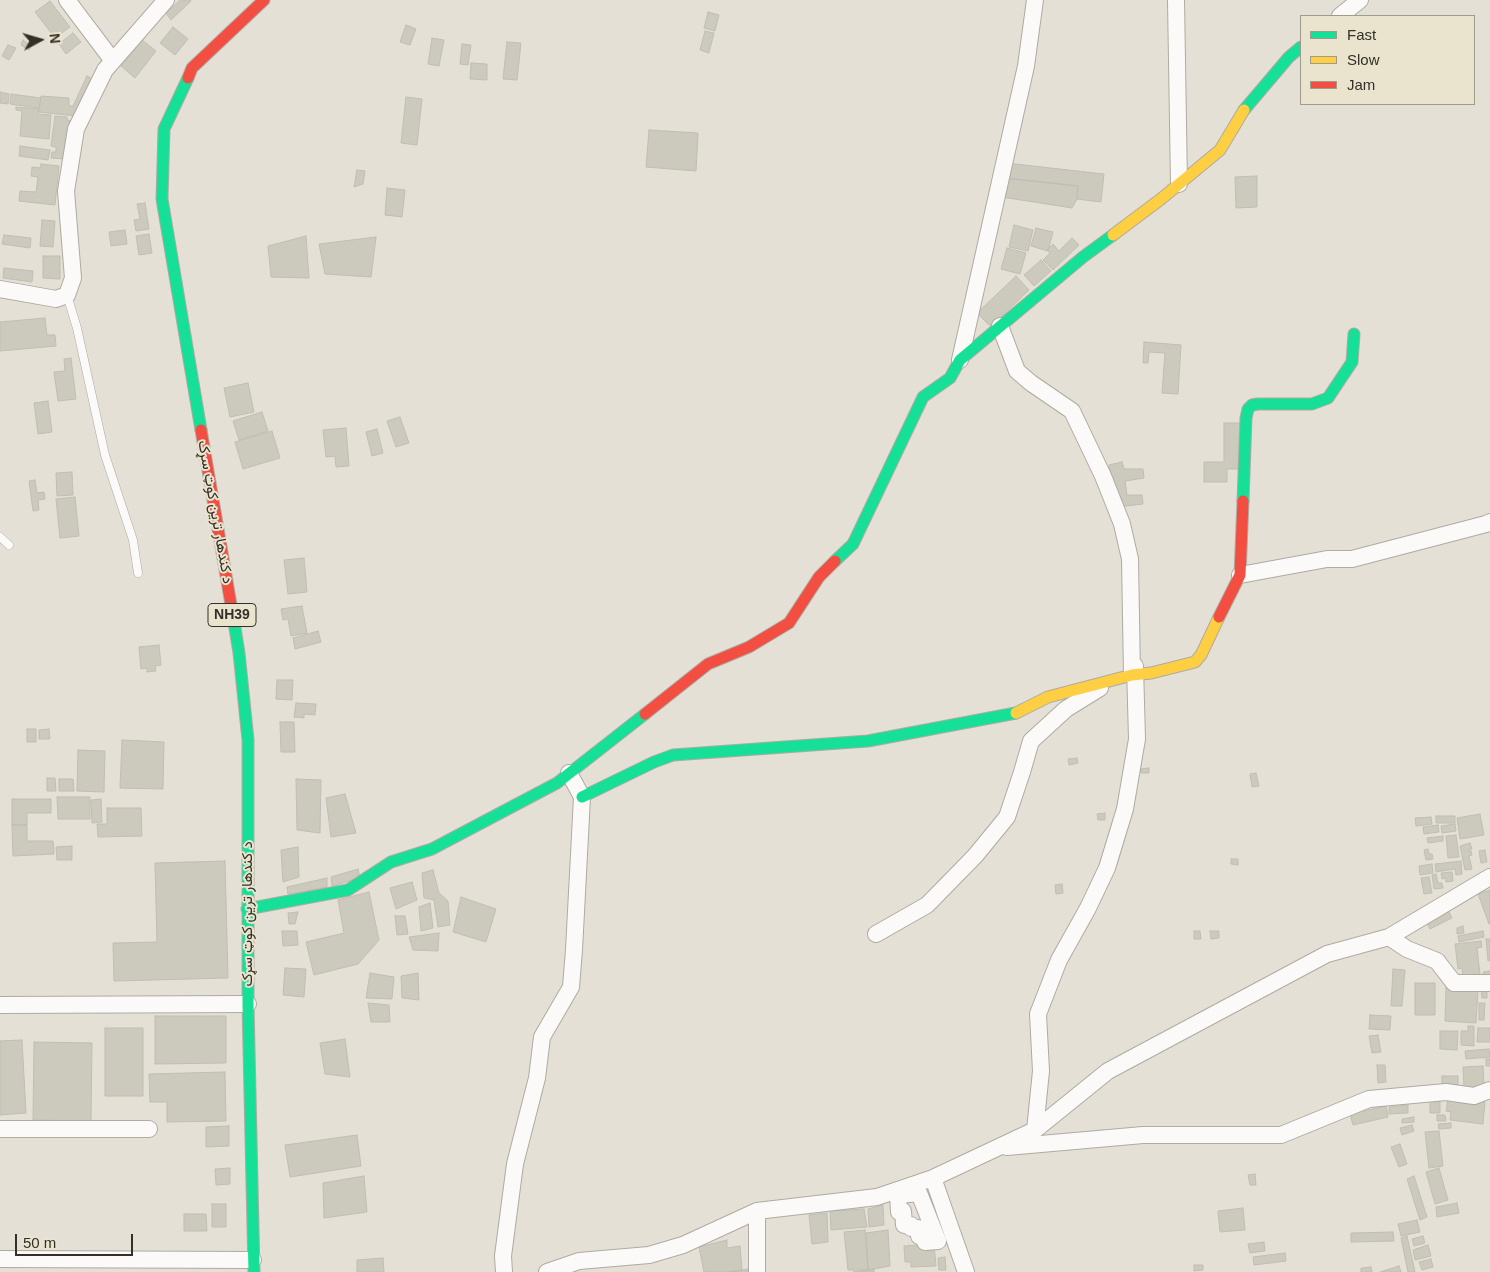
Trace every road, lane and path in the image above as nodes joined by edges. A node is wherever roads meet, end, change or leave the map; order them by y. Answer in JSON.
{"nodes":[{"id":1,"x":67,"y":0,"type":"edge"},
{"id":2,"x":166,"y":0,"type":"edge"},
{"id":3,"x":264,"y":0,"type":"edge"},
{"id":4,"x":1035,"y":0,"type":"edge"},
{"id":5,"x":1176,"y":0,"type":"edge"},
{"id":6,"x":1360,"y":0,"type":"edge"},
{"id":7,"x":1341,"y":15,"type":"edge"},
{"id":8,"x":1300,"y":48,"type":"edge"},
{"id":9,"x":113,"y":62,"type":"junction"},
{"id":10,"x":1178,"y":184,"type":"junction"},
{"id":11,"x":0,"y":289,"type":"edge"},
{"id":12,"x":67,"y":295,"type":"junction"},
{"id":13,"x":1000,"y":326,"type":"junction"},
{"id":14,"x":1354,"y":334,"type":"dead end"},
{"id":15,"x":960,"y":360,"type":"junction"},
{"id":16,"x":1490,"y":522,"type":"edge"},
{"id":17,"x":0,"y":537,"type":"edge"},
{"id":18,"x":9,"y":545,"type":"dead end"},
{"id":19,"x":138,"y":573,"type":"dead end"},
{"id":20,"x":1240,"y":574,"type":"junction"},
{"id":21,"x":1132,"y":675,"type":"junction"},
{"id":22,"x":569,"y":774,"type":"junction"},
{"id":23,"x":582,"y":797,"type":"junction"},
{"id":24,"x":1490,"y":877,"type":"edge"},
{"id":25,"x":247,"y":909,"type":"junction"},
{"id":26,"x":876,"y":934,"type":"dead end"},
{"id":27,"x":1389,"y":937,"type":"junction"},
{"id":28,"x":1490,"y":983,"type":"edge"},
{"id":29,"x":248,"y":1004,"type":"junction"},
{"id":30,"x":0,"y":1005,"type":"edge"},
{"id":31,"x":1490,"y":1090,"type":"edge"},
{"id":32,"x":0,"y":1128,"type":"edge"},
{"id":33,"x":149,"y":1129,"type":"dead end"},
{"id":34,"x":1035,"y":1130,"type":"junction"},
{"id":35,"x":996,"y":1148,"type":"junction"},
{"id":36,"x":933,"y":1178,"type":"junction"},
{"id":37,"x":757,"y":1211,"type":"junction"},
{"id":38,"x":0,"y":1259,"type":"edge"},
{"id":39,"x":254,"y":1266,"type":"edge"},
{"id":40,"x":504,"y":1272,"type":"edge"},
{"id":41,"x":547,"y":1272,"type":"edge"},
{"id":42,"x":757,"y":1272,"type":"edge"},
{"id":43,"x":966,"y":1272,"type":"edge"}],
"edges":[{"from":1,"to":9,"type":"street"},
{"from":2,"to":9,"type":"street"},
{"from":3,"to":25,"type":"street","name":"د کندهار ترين کوټ سړک","number":"NH39"},
{"from":4,"to":15,"type":"street"},
{"from":5,"to":10,"type":"street"},
{"from":6,"to":7,"type":"street"},
{"from":8,"to":10,"type":"street"},
{"from":9,"to":12,"type":"street"},
{"from":10,"to":13,"type":"street"},
{"from":11,"to":12,"type":"street"},
{"from":12,"to":19,"type":"lane"},
{"from":13,"to":15,"type":"street"},
{"from":13,"to":21,"type":"street"},
{"from":14,"to":20,"type":"street"},
{"from":15,"to":22,"type":"street"},
{"from":16,"to":20,"type":"street"},
{"from":17,"to":18,"type":"lane"},
{"from":20,"to":21,"type":"street"},
{"from":21,"to":23,"type":"street"},
{"from":22,"to":23,"type":"street"},
{"from":22,"to":25,"type":"street"},
{"from":23,"to":40,"type":"street"},
{"from":24,"to":27,"type":"street"},
{"from":25,"to":29,"type":"street","name":"د کندهار ترين کوټ سړک","number":"NH39"},
{"from":26,"to":34,"type":"street"},
{"from":27,"to":28,"type":"street"},
{"from":27,"to":34,"type":"street"},
{"from":29,"to":30,"type":"street"},
{"from":29,"to":39,"type":"street","name":"د کندهار ترين کوټ سړک","number":"NH39"},
{"from":31,"to":35,"type":"street"},
{"from":32,"to":33,"type":"street"},
{"from":34,"to":35,"type":"street"},
{"from":35,"to":36,"type":"street"},
{"from":36,"to":37,"type":"street"},
{"from":36,"to":43,"type":"street"},
{"from":37,"to":41,"type":"street"},
{"from":37,"to":42,"type":"street"},
{"from":38,"to":39,"type":"street"}]}
